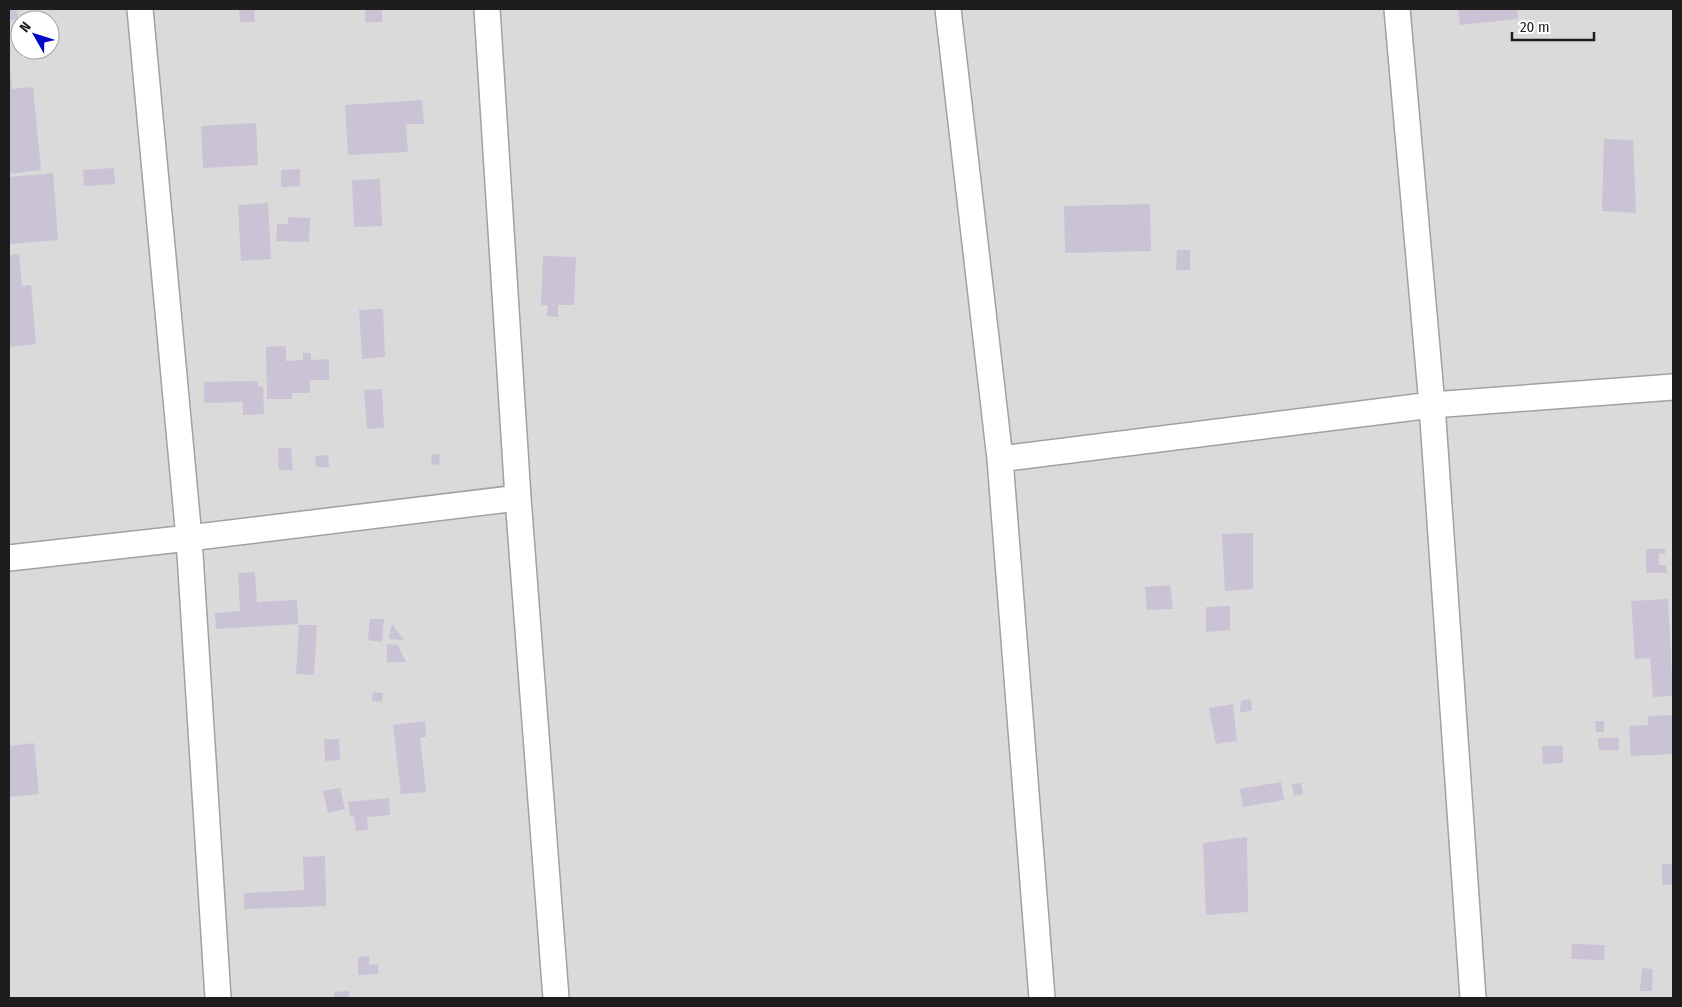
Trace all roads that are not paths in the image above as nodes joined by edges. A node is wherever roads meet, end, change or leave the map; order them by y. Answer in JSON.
{"nodes":[{"id":1,"x":140,"y":9,"type":"edge"},
{"id":2,"x":486,"y":9,"type":"edge"},
{"id":3,"x":948,"y":9,"type":"edge"},
{"id":4,"x":1397,"y":9,"type":"edge"},
{"id":5,"x":1673,"y":387,"type":"edge"},
{"id":6,"x":1432,"y":405,"type":"junction"},
{"id":7,"x":1000,"y":459,"type":"junction"},
{"id":8,"x":518,"y":498,"type":"junction"},
{"id":9,"x":189,"y":538,"type":"junction"},
{"id":10,"x":9,"y":558,"type":"edge"},
{"id":11,"x":218,"y":998,"type":"edge"},
{"id":12,"x":556,"y":998,"type":"edge"},
{"id":13,"x":1042,"y":998,"type":"edge"},
{"id":14,"x":1473,"y":998,"type":"edge"}],
"edges":[{"from":1,"to":9,"type":"street"},
{"from":2,"to":8,"type":"street"},
{"from":3,"to":7,"type":"street"},
{"from":4,"to":6,"type":"street"},
{"from":5,"to":6,"type":"street"},
{"from":6,"to":7,"type":"street"},
{"from":6,"to":14,"type":"street"},
{"from":7,"to":13,"type":"street"},
{"from":8,"to":9,"type":"street"},
{"from":8,"to":12,"type":"street"},
{"from":9,"to":10,"type":"street"},
{"from":9,"to":11,"type":"street"}]}
